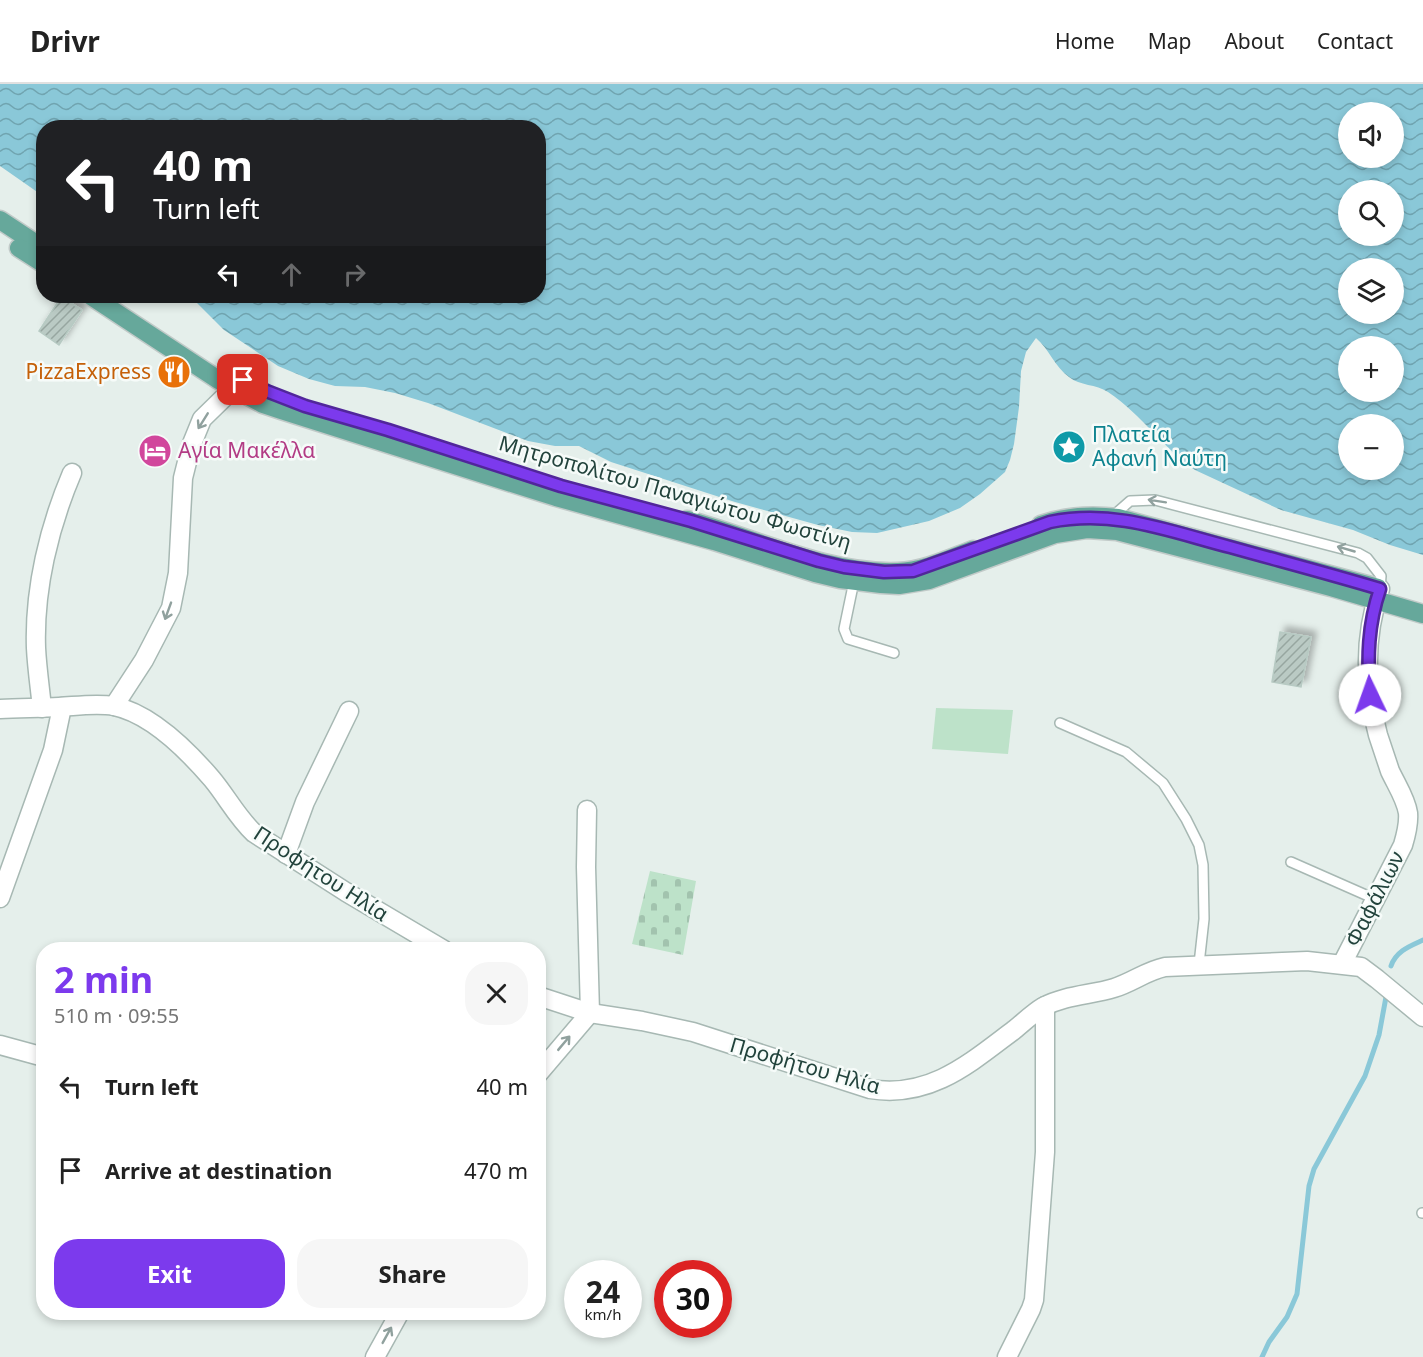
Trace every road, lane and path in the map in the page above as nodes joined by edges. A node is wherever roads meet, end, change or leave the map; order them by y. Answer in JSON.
{"nodes":[{"id":1,"x":0,"y":219,"type":"edge"},
{"id":2,"x":0,"y":235,"type":"edge"},
{"id":3,"x":36,"y":244,"type":"edge"},
{"id":4,"x":36,"y":259,"type":"edge"},
{"id":5,"x":103,"y":303,"type":"edge"},
{"id":6,"x":124,"y":303,"type":"edge"},
{"id":7,"x":238,"y":384,"type":"junction"},
{"id":8,"x":72,"y":473,"type":"dead end"},
{"id":9,"x":1112,"y":518,"type":"junction"},
{"id":10,"x":854,"y":581,"type":"junction"},
{"id":11,"x":1378,"y":595,"type":"junction"},
{"id":12,"x":1423,"y":602,"type":"edge"},
{"id":13,"x":1423,"y":614,"type":"edge"},
{"id":14,"x":894,"y":653,"type":"dead end"},
{"id":15,"x":114,"y":706,"type":"junction"},
{"id":16,"x":62,"y":707,"type":"junction"},
{"id":17,"x":42,"y":708,"type":"junction"},
{"id":18,"x":0,"y":709,"type":"edge"},
{"id":19,"x":349,"y":711,"type":"dead end"},
{"id":20,"x":1060,"y":723,"type":"dead end"},
{"id":21,"x":587,"y":810,"type":"dead end"},
{"id":22,"x":286,"y":854,"type":"junction"},
{"id":23,"x":1291,"y":862,"type":"dead end"},
{"id":24,"x":0,"y":898,"type":"edge"},
{"id":25,"x":1375,"y":899,"type":"junction"},
{"id":26,"x":430,"y":942,"type":"edge"},
{"id":27,"x":1199,"y":964,"type":"junction"},
{"id":28,"x":1342,"y":964,"type":"junction"},
{"id":29,"x":546,"y":998,"type":"edge"},
{"id":30,"x":1045,"y":1006,"type":"junction"},
{"id":31,"x":590,"y":1012,"type":"junction"},
{"id":32,"x":1423,"y":1017,"type":"edge"},
{"id":33,"x":0,"y":1045,"type":"edge"},
{"id":34,"x":36,"y":1055,"type":"edge"},
{"id":35,"x":546,"y":1064,"type":"edge"},
{"id":36,"x":396,"y":1320,"type":"edge"},
{"id":37,"x":375,"y":1357,"type":"edge"},
{"id":38,"x":1008,"y":1357,"type":"edge"}],
"edges":[{"from":1,"to":3,"type":"main road"},
{"from":2,"to":4,"type":"main road"},
{"from":5,"to":7,"type":"main road","name":"Μητροπολίτου Παναγιώτου Φωστίνη"},
{"from":6,"to":7,"type":"main road","name":"Μητροπολίτου Παναγιώτου Φωστίνη"},
{"from":7,"to":9,"type":"main road","name":"Μητροπολίτου Παναγιώτου Φωστίνη"},
{"from":7,"to":10,"type":"main road","name":"Μητροπολίτου Παναγιώτου Φωστίνη"},
{"from":7,"to":15,"type":"street","one_way":true},
{"from":8,"to":17,"type":"street"},
{"from":9,"to":11,"type":"main road","name":"Μητροπολίτου Παναγιώτου Φωστίνη"},
{"from":11,"to":9,"type":"lane","one_way":true},
{"from":10,"to":11,"type":"main road","name":"Μητροπολίτου Παναγιώτου Φωστίνη"},
{"from":10,"to":14,"type":"lane"},
{"from":11,"to":12,"type":"main road","name":"Μητροπολίτου Παναγιώτου Φωστίνη"},
{"from":11,"to":13,"type":"main road","name":"Μητροπολίτου Παναγιώτου Φωστίνη"},
{"from":11,"to":25,"type":"street","name":"Φαφάλιων"},
{"from":15,"to":16,"type":"street","name":"Προφήτου Ηλία"},
{"from":15,"to":22,"type":"street","name":"Προφήτου Ηλία"},
{"from":16,"to":17,"type":"street","name":"Προφήτου Ηλία"},
{"from":16,"to":24,"type":"street"},
{"from":17,"to":18,"type":"street","name":"Προφήτου Ηλία"},
{"from":19,"to":22,"type":"street"},
{"from":20,"to":27,"type":"lane"},
{"from":21,"to":31,"type":"street"},
{"from":22,"to":26,"type":"street","name":"Προφήτου Ηλία"},
{"from":23,"to":25,"type":"lane"},
{"from":25,"to":28,"type":"street","name":"Φαφάλιων"},
{"from":27,"to":28,"type":"street","name":"Προφήτου Ηλία"},
{"from":27,"to":30,"type":"street","name":"Προφήτου Ηλία"},
{"from":28,"to":32,"type":"street","name":"Προφήτου Ηλία"},
{"from":29,"to":31,"type":"street","name":"Προφήτου Ηλία"},
{"from":30,"to":31,"type":"street","name":"Προφήτου Ηλία"},
{"from":30,"to":38,"type":"street"},
{"from":35,"to":31,"type":"street","one_way":true},
{"from":33,"to":34,"type":"street"},
{"from":37,"to":36,"type":"street","one_way":true}]}
